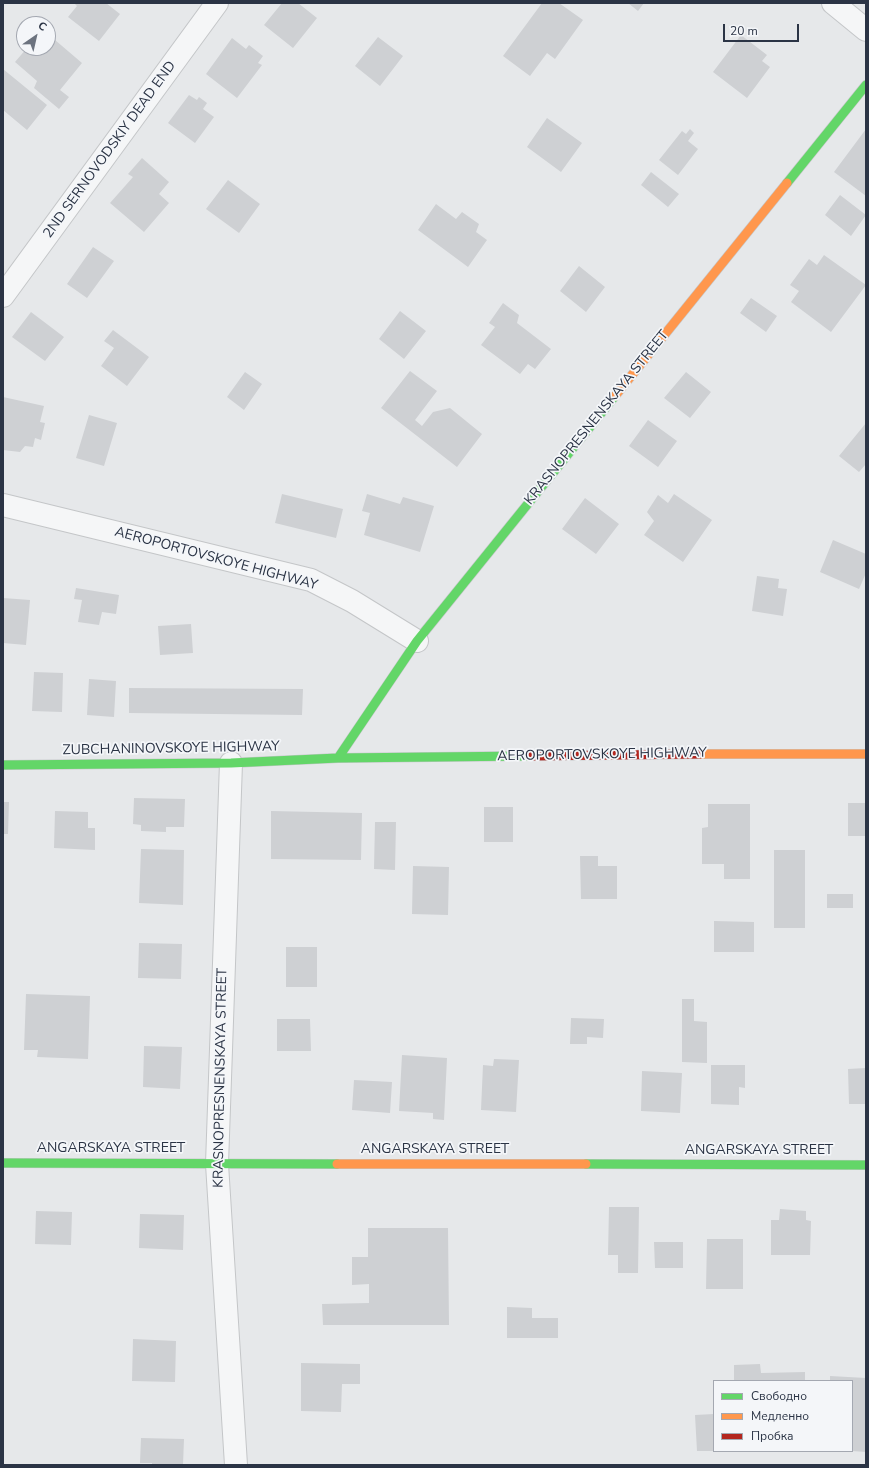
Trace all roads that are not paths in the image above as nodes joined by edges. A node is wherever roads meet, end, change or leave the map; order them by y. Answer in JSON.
{"nodes":[{"id":1,"x":217,"y":3,"type":"edge"},
{"id":2,"x":834,"y":3,"type":"edge"},
{"id":3,"x":866,"y":30,"type":"edge"},
{"id":4,"x":866,"y":85,"type":"edge"},
{"id":5,"x":3,"y":296,"type":"edge"},
{"id":6,"x":3,"y":505,"type":"edge"},
{"id":7,"x":417,"y":641,"type":"junction"},
{"id":8,"x":866,"y":754,"type":"edge"},
{"id":9,"x":338,"y":758,"type":"junction"},
{"id":10,"x":231,"y":763,"type":"junction"},
{"id":11,"x":3,"y":765,"type":"edge"},
{"id":12,"x":3,"y":1163,"type":"edge"},
{"id":13,"x":217,"y":1164,"type":"junction"},
{"id":14,"x":866,"y":1165,"type":"edge"},
{"id":15,"x":236,"y":1465,"type":"edge"}],
"edges":[{"from":1,"to":5,"type":"street","name":"2ND SERNOVODSKIY DEAD END"},
{"from":2,"to":3,"type":"street"},
{"from":4,"to":7,"type":"street","name":"KRASNOPRESNENSKAYA STREET"},
{"from":6,"to":7,"type":"street","name":"AEROPORTOVSKOYE HIGHWAY"},
{"from":7,"to":9,"type":"street","name":"KRASNOPRESNENSKAYA STREET"},
{"from":8,"to":9,"type":"street","name":"AEROPORTOVSKOYE HIGHWAY"},
{"from":9,"to":10,"type":"street","name":"ZUBCHANINOVSKOYE HIGHWAY"},
{"from":10,"to":11,"type":"street","name":"ZUBCHANINOVSKOYE HIGHWAY"},
{"from":10,"to":13,"type":"street","name":"KRASNOPRESNENSKAYA STREET"},
{"from":12,"to":13,"type":"street","name":"ANGARSKAYA STREET"},
{"from":13,"to":14,"type":"street","name":"ANGARSKAYA STREET"},
{"from":13,"to":15,"type":"street","name":"KRASNOPRESNENSKAYA STREET"}]}
